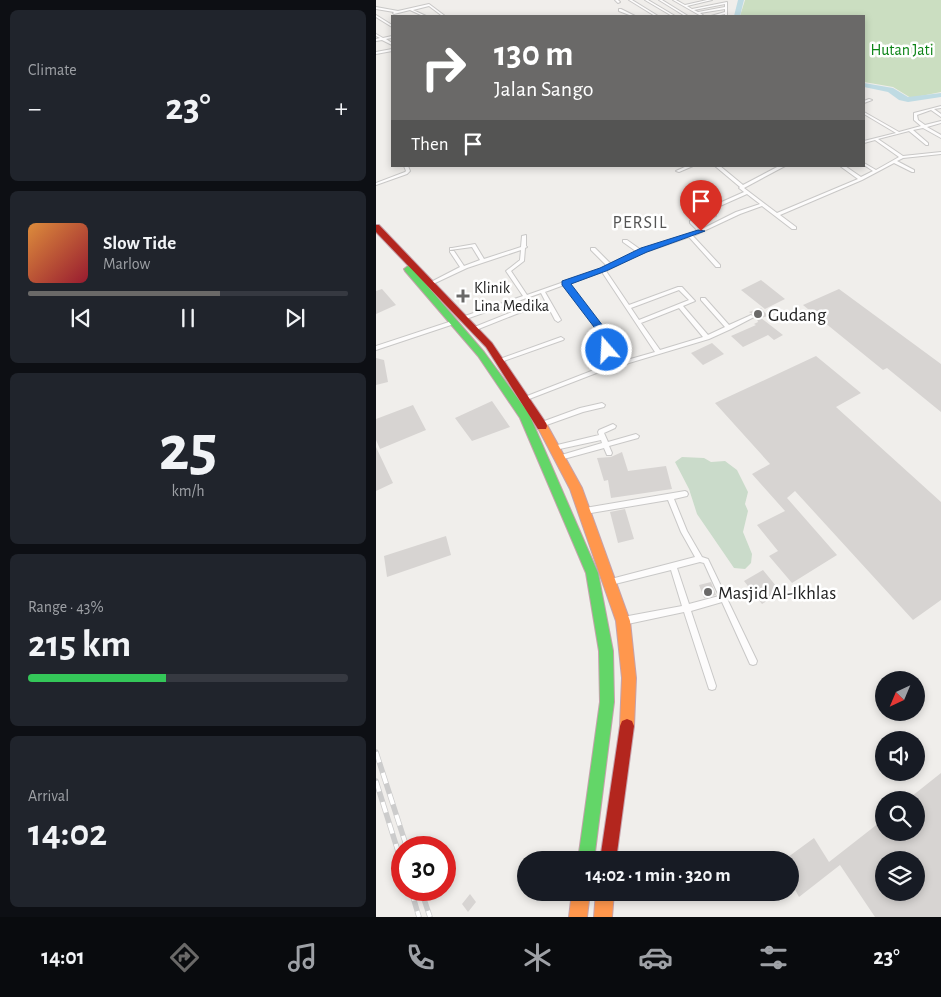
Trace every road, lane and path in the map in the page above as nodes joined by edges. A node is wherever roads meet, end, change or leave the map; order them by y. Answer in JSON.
{"nodes":[{"id":1,"x":630,"y":0,"type":"edge"},
{"id":2,"x":646,"y":0,"type":"edge"},
{"id":3,"x":660,"y":0,"type":"edge"},
{"id":4,"x":687,"y":0,"type":"edge"},
{"id":5,"x":712,"y":0,"type":"edge"},
{"id":6,"x":676,"y":1,"type":"edge"},
{"id":7,"x":726,"y":1,"type":"edge"},
{"id":8,"x":667,"y":4,"type":"junction"},
{"id":9,"x":657,"y":6,"type":"junction"},
{"id":10,"x":684,"y":6,"type":"junction"},
{"id":11,"x":376,"y":8,"type":"edge"},
{"id":12,"x":726,"y":8,"type":"junction"},
{"id":13,"x":409,"y":9,"type":"junction"},
{"id":14,"x":620,"y":10,"type":"dead end"},
{"id":15,"x":691,"y":10,"type":"junction"},
{"id":16,"x":398,"y":12,"type":"junction"},
{"id":17,"x":698,"y":13,"type":"junction"},
{"id":18,"x":398,"y":15,"type":"edge"},
{"id":19,"x":423,"y":15,"type":"edge"},
{"id":20,"x":443,"y":15,"type":"edge"},
{"id":21,"x":632,"y":15,"type":"edge"},
{"id":22,"x":656,"y":15,"type":"edge"},
{"id":23,"x":672,"y":15,"type":"edge"},
{"id":24,"x":685,"y":15,"type":"edge"},
{"id":25,"x":701,"y":15,"type":"edge"},
{"id":26,"x":726,"y":15,"type":"edge"},
{"id":27,"x":376,"y":16,"type":"edge"},
{"id":28,"x":391,"y":25,"type":"edge"},
{"id":29,"x":376,"y":35,"type":"edge"},
{"id":30,"x":391,"y":37,"type":"edge"},
{"id":31,"x":383,"y":39,"type":"junction"},
{"id":32,"x":376,"y":40,"type":"edge"},
{"id":33,"x":391,"y":43,"type":"edge"},
{"id":34,"x":391,"y":50,"type":"edge"},
{"id":35,"x":376,"y":53,"type":"edge"},
{"id":36,"x":870,"y":100,"type":"dead end"},
{"id":37,"x":865,"y":102,"type":"edge"},
{"id":38,"x":941,"y":107,"type":"edge"},
{"id":39,"x":931,"y":109,"type":"junction"},
{"id":40,"x":865,"y":114,"type":"edge"},
{"id":41,"x":941,"y":116,"type":"edge"},
{"id":42,"x":941,"y":122,"type":"edge"},
{"id":43,"x":923,"y":126,"type":"junction"},
{"id":44,"x":910,"y":130,"type":"junction"},
{"id":45,"x":899,"y":133,"type":"junction"},
{"id":46,"x":941,"y":137,"type":"edge"},
{"id":47,"x":875,"y":140,"type":"junction"},
{"id":48,"x":865,"y":142,"type":"edge"},
{"id":49,"x":927,"y":144,"type":"dead end"},
{"id":50,"x":941,"y":152,"type":"edge"},
{"id":51,"x":902,"y":158,"type":"junction"},
{"id":52,"x":894,"y":161,"type":"junction"},
{"id":53,"x":865,"y":165,"type":"edge"},
{"id":54,"x":406,"y":167,"type":"edge"},
{"id":55,"x":689,"y":167,"type":"edge"},
{"id":56,"x":718,"y":167,"type":"edge"},
{"id":57,"x":781,"y":167,"type":"edge"},
{"id":58,"x":843,"y":167,"type":"edge"},
{"id":59,"x":875,"y":171,"type":"junction"},
{"id":60,"x":913,"y":171,"type":"dead end"},
{"id":61,"x":678,"y":172,"type":"dead end"},
{"id":62,"x":861,"y":179,"type":"junction"},
{"id":63,"x":376,"y":184,"type":"edge"},
{"id":64,"x":742,"y":188,"type":"junction"},
{"id":65,"x":746,"y":193,"type":"junction"},
{"id":66,"x":762,"y":205,"type":"junction"},
{"id":67,"x":777,"y":215,"type":"junction"},
{"id":68,"x":376,"y":227,"type":"edge"},
{"id":69,"x":794,"y":228,"type":"dead end"},
{"id":70,"x":701,"y":231,"type":"junction"},
{"id":71,"x":690,"y":235,"type":"junction"},
{"id":72,"x":524,"y":236,"type":"dead end"},
{"id":73,"x":376,"y":237,"type":"edge"},
{"id":74,"x":625,"y":241,"type":"dead end"},
{"id":75,"x":524,"y":247,"type":"junction"},
{"id":76,"x":593,"y":249,"type":"dead end"},
{"id":77,"x":640,"y":252,"type":"junction"},
{"id":78,"x":483,"y":261,"type":"junction"},
{"id":79,"x":610,"y":266,"type":"junction"},
{"id":80,"x":718,"y":266,"type":"dead end"},
{"id":81,"x":463,"y":268,"type":"junction"},
{"id":82,"x":603,"y":270,"type":"junction"},
{"id":83,"x":431,"y":283,"type":"junction"},
{"id":84,"x":565,"y":283,"type":"junction"},
{"id":85,"x":542,"y":291,"type":"junction"},
{"id":86,"x":525,"y":296,"type":"junction"},
{"id":87,"x":703,"y":299,"type":"dead end"},
{"id":88,"x":680,"y":306,"type":"junction"},
{"id":89,"x":629,"y":307,"type":"junction"},
{"id":90,"x":522,"y":310,"type":"dead end"},
{"id":91,"x":751,"y":317,"type":"dead end"},
{"id":92,"x":459,"y":320,"type":"junction"},
{"id":93,"x":558,"y":320,"type":"dead end"},
{"id":94,"x":638,"y":322,"type":"junction"},
{"id":95,"x":474,"y":328,"type":"junction"},
{"id":96,"x":729,"y":328,"type":"junction"},
{"id":97,"x":707,"y":338,"type":"junction"},
{"id":98,"x":561,"y":339,"type":"dead end"},
{"id":99,"x":589,"y":346,"type":"dead end"},
{"id":100,"x":376,"y":348,"type":"edge"},
{"id":101,"x":658,"y":352,"type":"junction"},
{"id":102,"x":591,"y":354,"type":"junction"},
{"id":103,"x":499,"y":361,"type":"junction"},
{"id":104,"x":596,"y":371,"type":"junction"},
{"id":105,"x":524,"y":399,"type":"junction"},
{"id":106,"x":602,"y":405,"type":"dead end"},
{"id":107,"x":541,"y":425,"type":"junction"},
{"id":108,"x":613,"y":426,"type":"dead end"},
{"id":109,"x":636,"y":436,"type":"dead end"},
{"id":110,"x":602,"y":437,"type":"junction"},
{"id":111,"x":605,"y":444,"type":"junction"},
{"id":112,"x":557,"y":453,"type":"junction"},
{"id":113,"x":608,"y":453,"type":"dead end"},
{"id":114,"x":685,"y":494,"type":"dead end"},
{"id":115,"x":670,"y":497,"type":"junction"},
{"id":116,"x":585,"y":511,"type":"junction"},
{"id":117,"x":700,"y":558,"type":"junction"},
{"id":118,"x":674,"y":569,"type":"dead end"},
{"id":119,"x":611,"y":582,"type":"junction"},
{"id":120,"x":724,"y":598,"type":"junction"},
{"id":121,"x":688,"y":608,"type":"junction"},
{"id":122,"x":623,"y":621,"type":"junction"},
{"id":123,"x":753,"y":661,"type":"dead end"},
{"id":124,"x":712,"y":686,"type":"dead end"},
{"id":125,"x":587,"y":851,"type":"edge"},
{"id":126,"x":609,"y":851,"type":"edge"},
{"id":127,"x":580,"y":901,"type":"edge"},
{"id":128,"x":605,"y":901,"type":"edge"},
{"id":129,"x":578,"y":917,"type":"edge"},
{"id":130,"x":604,"y":917,"type":"edge"}],
"edges":[{"from":1,"to":22,"type":"street"},
{"from":2,"to":9,"type":"street"},
{"from":3,"to":8,"type":"street"},
{"from":4,"to":6,"type":"street"},
{"from":5,"to":10,"type":"street"},
{"from":6,"to":8,"type":"street"},
{"from":6,"to":10,"type":"street"},
{"from":7,"to":12,"type":"street"},
{"from":7,"to":15,"type":"street"},
{"from":8,"to":9,"type":"street"},
{"from":8,"to":24,"type":"street"},
{"from":9,"to":23,"type":"street"},
{"from":10,"to":15,"type":"street"},
{"from":11,"to":16,"type":"street"},
{"from":12,"to":17,"type":"street"},
{"from":12,"to":26,"type":"street"},
{"from":13,"to":16,"type":"street"},
{"from":13,"to":19,"type":"street"},
{"from":13,"to":20,"type":"street"},
{"from":14,"to":21,"type":"street"},
{"from":15,"to":17,"type":"street"},
{"from":16,"to":18,"type":"street"},
{"from":17,"to":25,"type":"street"},
{"from":27,"to":28,"type":"street"},
{"from":29,"to":31,"type":"street"},
{"from":30,"to":31,"type":"street"},
{"from":31,"to":32,"type":"street"},
{"from":31,"to":33,"type":"street"},
{"from":34,"to":35,"type":"street"},
{"from":36,"to":37,"type":"street"},
{"from":38,"to":39,"type":"street"},
{"from":39,"to":41,"type":"street"},
{"from":39,"to":43,"type":"street"},
{"from":40,"to":45,"type":"street"},
{"from":42,"to":43,"type":"street"},
{"from":43,"to":44,"type":"street"},
{"from":43,"to":46,"type":"street"},
{"from":44,"to":45,"type":"street"},
{"from":44,"to":49,"type":"street"},
{"from":45,"to":47,"type":"street"},
{"from":47,"to":48,"type":"street"},
{"from":47,"to":51,"type":"street"},
{"from":50,"to":51,"type":"street"},
{"from":51,"to":52,"type":"street"},
{"from":52,"to":59,"type":"street"},
{"from":52,"to":60,"type":"street"},
{"from":53,"to":59,"type":"street"},
{"from":54,"to":63,"type":"street"},
{"from":55,"to":61,"type":"street"},
{"from":56,"to":64,"type":"street"},
{"from":57,"to":64,"type":"street"},
{"from":58,"to":62,"type":"street"},
{"from":59,"to":62,"type":"street"},
{"from":62,"to":67,"type":"street"},
{"from":64,"to":65,"type":"street"},
{"from":65,"to":66,"type":"street"},
{"from":65,"to":70,"type":"street"},
{"from":66,"to":67,"type":"street"},
{"from":66,"to":70,"type":"street"},
{"from":67,"to":69,"type":"street"},
{"from":68,"to":83,"type":"highway"},
{"from":70,"to":71,"type":"street"},
{"from":71,"to":77,"type":"street"},
{"from":71,"to":80,"type":"street"},
{"from":72,"to":75,"type":"street"},
{"from":73,"to":92,"type":"highway"},
{"from":74,"to":77,"type":"street"},
{"from":75,"to":78,"type":"street"},
{"from":75,"to":86,"type":"street"},
{"from":76,"to":79,"type":"street"},
{"from":77,"to":79,"type":"street"},
{"from":78,"to":81,"type":"street"},
{"from":78,"to":81,"type":"street"},
{"from":79,"to":82,"type":"street"},
{"from":81,"to":83,"type":"street"},
{"from":82,"to":84,"type":"street"},
{"from":82,"to":89,"type":"street"},
{"from":83,"to":92,"type":"highway"},
{"from":84,"to":85,"type":"street"},
{"from":84,"to":102,"type":"street"},
{"from":85,"to":86,"type":"street"},
{"from":85,"to":93,"type":"street"},
{"from":86,"to":92,"type":"street"},
{"from":87,"to":96,"type":"street"},
{"from":88,"to":89,"type":"street"},
{"from":88,"to":94,"type":"street"},
{"from":88,"to":97,"type":"street"},
{"from":89,"to":94,"type":"street"},
{"from":90,"to":95,"type":"street"},
{"from":91,"to":96,"type":"street"},
{"from":92,"to":95,"type":"highway"},
{"from":92,"to":100,"type":"street"},
{"from":92,"to":125,"type":"highway"},
{"from":94,"to":101,"type":"street"},
{"from":95,"to":103,"type":"highway"},
{"from":96,"to":97,"type":"street"},
{"from":97,"to":101,"type":"street"},
{"from":98,"to":103,"type":"street"},
{"from":99,"to":102,"type":"street"},
{"from":101,"to":104,"type":"street"},
{"from":102,"to":104,"type":"street"},
{"from":103,"to":105,"type":"highway"},
{"from":104,"to":105,"type":"street"},
{"from":105,"to":107,"type":"highway"},
{"from":106,"to":107,"type":"street"},
{"from":107,"to":112,"type":"highway"},
{"from":108,"to":110,"type":"street"},
{"from":109,"to":111,"type":"street"},
{"from":110,"to":111,"type":"street"},
{"from":110,"to":112,"type":"street"},
{"from":111,"to":112,"type":"street"},
{"from":111,"to":113,"type":"street"},
{"from":112,"to":116,"type":"highway"},
{"from":114,"to":115,"type":"street"},
{"from":115,"to":116,"type":"street"},
{"from":115,"to":117,"type":"street"},
{"from":116,"to":119,"type":"highway"},
{"from":117,"to":119,"type":"street"},
{"from":117,"to":120,"type":"street"},
{"from":118,"to":121,"type":"street"},
{"from":119,"to":122,"type":"highway"},
{"from":120,"to":121,"type":"street"},
{"from":120,"to":123,"type":"street"},
{"from":121,"to":122,"type":"street"},
{"from":121,"to":124,"type":"street"},
{"from":122,"to":126,"type":"highway"},
{"from":127,"to":129,"type":"highway"},
{"from":128,"to":130,"type":"highway"}]}
